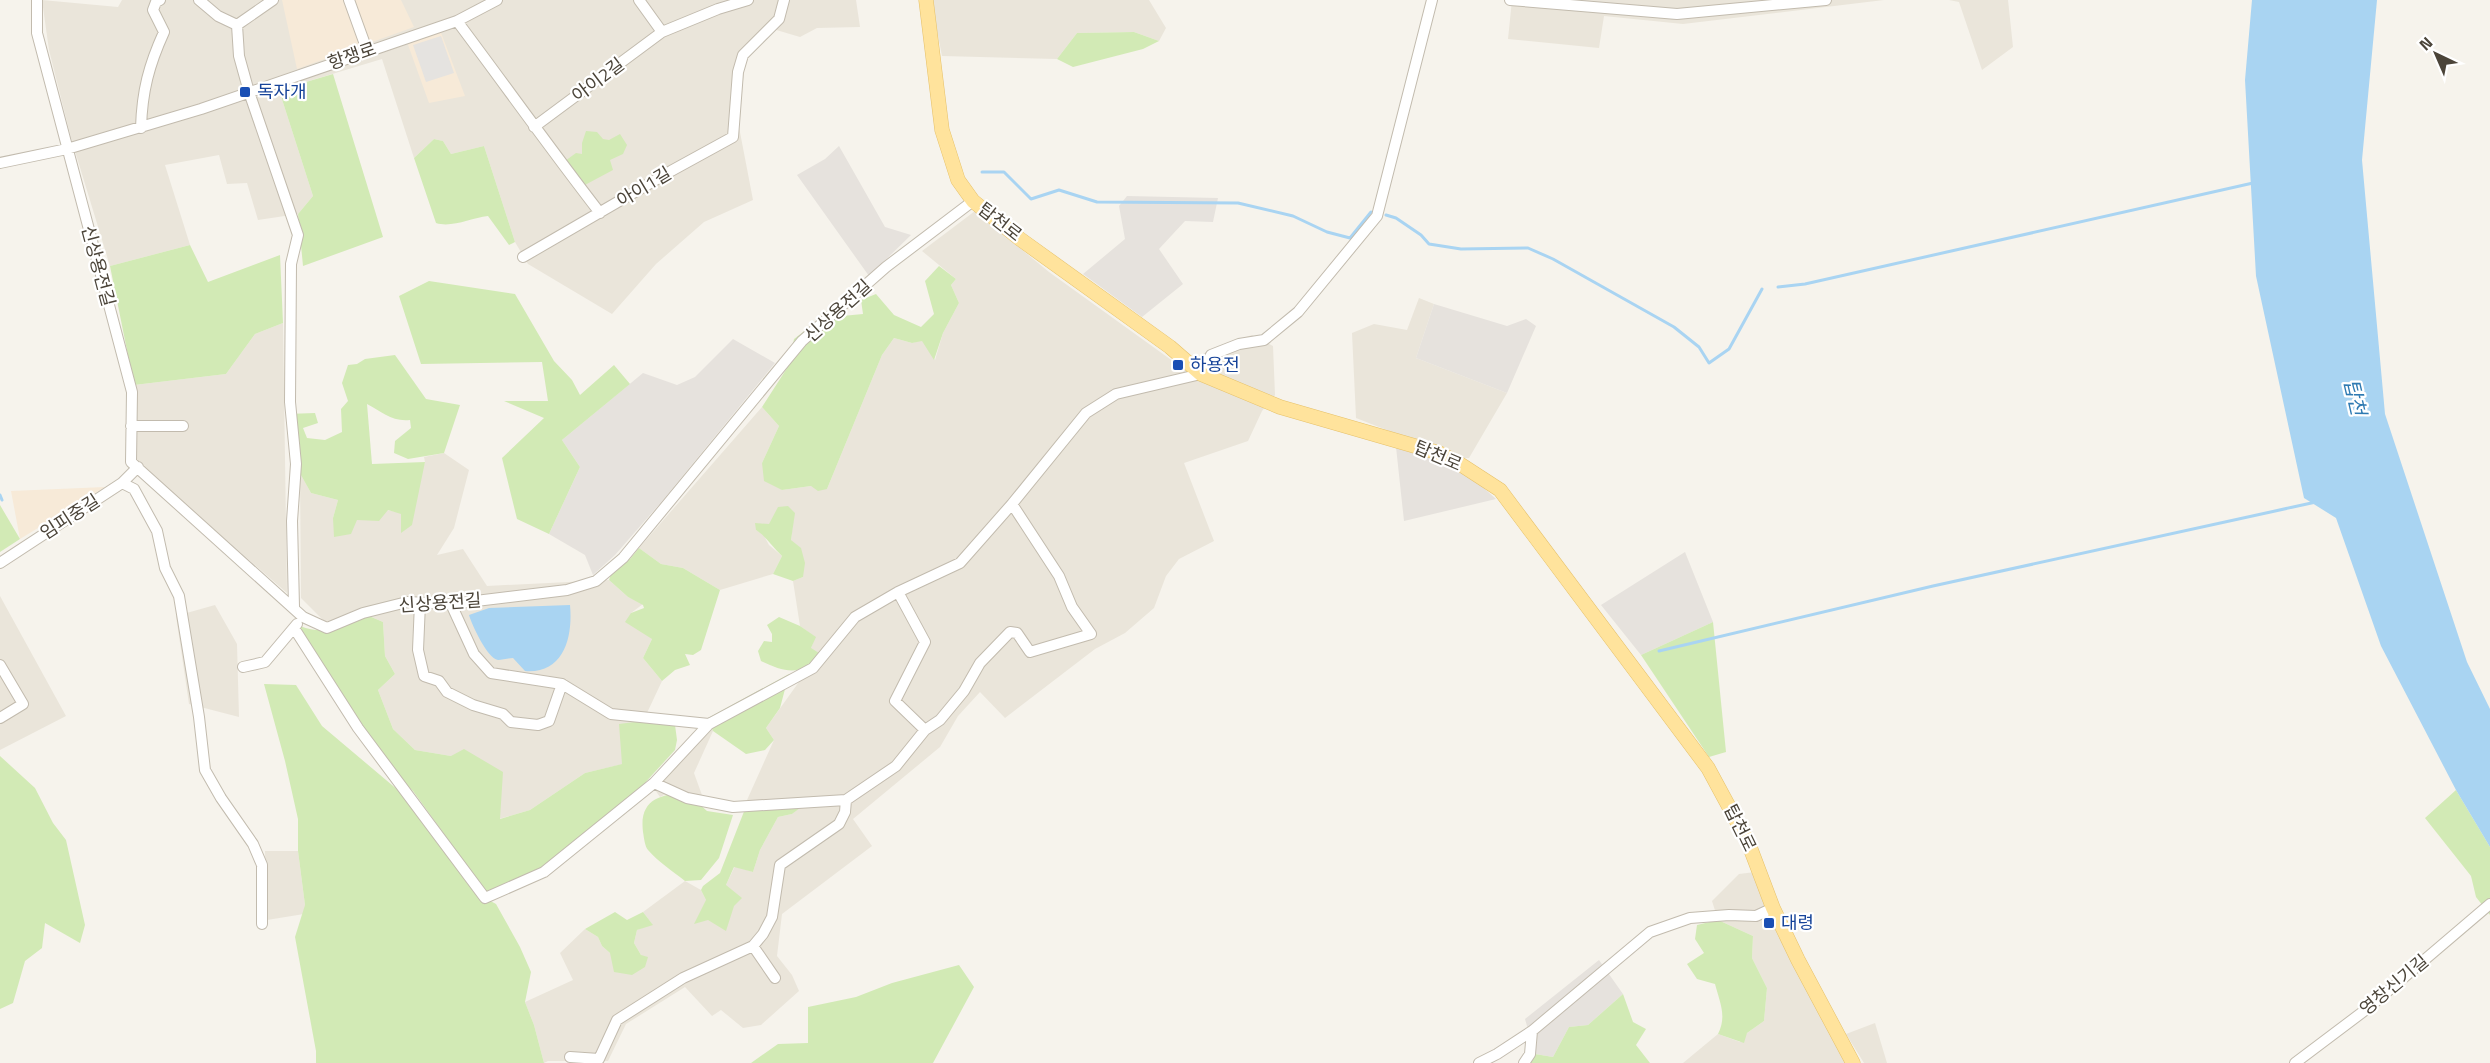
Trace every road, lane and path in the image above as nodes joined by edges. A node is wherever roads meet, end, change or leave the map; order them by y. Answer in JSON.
{"nodes":[{"id":1,"x":37,"y":0,"type":"edge"},
{"id":2,"x":160,"y":0,"type":"edge"},
{"id":3,"x":199,"y":0,"type":"edge"},
{"id":4,"x":273,"y":0,"type":"edge"},
{"id":5,"x":349,"y":0,"type":"edge"},
{"id":6,"x":497,"y":0,"type":"edge"},
{"id":7,"x":639,"y":0,"type":"edge"},
{"id":8,"x":748,"y":0,"type":"edge"},
{"id":9,"x":784,"y":0,"type":"edge"},
{"id":10,"x":926,"y":0,"type":"edge"},
{"id":11,"x":1432,"y":0,"type":"edge"},
{"id":12,"x":1510,"y":0,"type":"edge"},
{"id":13,"x":1826,"y":0,"type":"edge"},
{"id":14,"x":717,"y":4,"type":"edge"},
{"id":15,"x":457,"y":21,"type":"junction"},
{"id":16,"x":237,"y":25,"type":"junction"},
{"id":17,"x":662,"y":32,"type":"junction"},
{"id":18,"x":367,"y":50,"type":"junction"},
{"id":19,"x":249,"y":92,"type":"junction"},
{"id":20,"x":534,"y":127,"type":"junction"},
{"id":21,"x":141,"y":128,"type":"junction"},
{"id":22,"x":67,"y":149,"type":"junction"},
{"id":23,"x":0,"y":163,"type":"edge"},
{"id":24,"x":973,"y":201,"type":"junction"},
{"id":25,"x":600,"y":213,"type":"junction"},
{"id":26,"x":523,"y":257,"type":"dead end"},
{"id":27,"x":1201,"y":374,"type":"junction"},
{"id":28,"x":131,"y":426,"type":"junction"},
{"id":29,"x":183,"y":426,"type":"dead end"},
{"id":30,"x":138,"y":467,"type":"junction"},
{"id":31,"x":122,"y":483,"type":"junction"},
{"id":32,"x":1012,"y":504,"type":"junction"},
{"id":33,"x":0,"y":563,"type":"edge"},
{"id":34,"x":898,"y":592,"type":"junction"},
{"id":35,"x":420,"y":603,"type":"junction"},
{"id":36,"x":451,"y":604,"type":"junction"},
{"id":37,"x":294,"y":607,"type":"junction"},
{"id":38,"x":303,"y":617,"type":"junction"},
{"id":39,"x":294,"y":628,"type":"junction"},
{"id":40,"x":0,"y":665,"type":"edge"},
{"id":41,"x":243,"y":667,"type":"dead end"},
{"id":42,"x":562,"y":684,"type":"junction"},
{"id":43,"x":0,"y":717,"type":"edge"},
{"id":44,"x":709,"y":724,"type":"junction"},
{"id":45,"x":925,"y":730,"type":"junction"},
{"id":46,"x":654,"y":783,"type":"junction"},
{"id":47,"x":846,"y":800,"type":"junction"},
{"id":48,"x":2490,"y":904,"type":"edge"},
{"id":49,"x":1773,"y":908,"type":"junction"},
{"id":50,"x":262,"y":924,"type":"dead end"},
{"id":51,"x":753,"y":946,"type":"junction"},
{"id":52,"x":776,"y":978,"type":"dead end"},
{"id":53,"x":1532,"y":1031,"type":"junction"},
{"id":54,"x":570,"y":1057,"type":"dead end"},
{"id":55,"x":1479,"y":1063,"type":"edge"},
{"id":56,"x":1524,"y":1063,"type":"edge"},
{"id":57,"x":1853,"y":1063,"type":"edge"},
{"id":58,"x":2295,"y":1063,"type":"edge"}],
"edges":[{"from":1,"to":22,"type":"street"},
{"from":2,"to":21,"type":"street"},
{"from":3,"to":16,"type":"street"},
{"from":4,"to":16,"type":"street"},
{"from":5,"to":18,"type":"street"},
{"from":6,"to":15,"type":"street","name":"항쟁로"},
{"from":7,"to":17,"type":"street"},
{"from":8,"to":14,"type":"street","name":"아이2길"},
{"from":9,"to":25,"type":"street","name":"아이1길"},
{"from":10,"to":24,"type":"main road","name":"탑천로"},
{"from":11,"to":27,"type":"street"},
{"from":12,"to":13,"type":"street"},
{"from":14,"to":17,"type":"street","name":"아이2길"},
{"from":15,"to":18,"type":"street","name":"항쟁로"},
{"from":15,"to":20,"type":"street","name":"아이1길"},
{"from":16,"to":19,"type":"street"},
{"from":17,"to":20,"type":"street","name":"아이2길"},
{"from":18,"to":19,"type":"street","name":"항쟁로"},
{"from":19,"to":21,"type":"street","name":"항쟁로"},
{"from":19,"to":37,"type":"street"},
{"from":20,"to":25,"type":"street","name":"아이1길"},
{"from":21,"to":22,"type":"street","name":"항쟁로"},
{"from":22,"to":23,"type":"street","name":"항쟁로"},
{"from":22,"to":28,"type":"street","name":"신상용전길"},
{"from":24,"to":27,"type":"main road","name":"탑천로"},
{"from":24,"to":36,"type":"street","name":"신상용전길"},
{"from":25,"to":26,"type":"street"},
{"from":27,"to":32,"type":"street"},
{"from":27,"to":49,"type":"main road","name":"탑천로"},
{"from":28,"to":29,"type":"street"},
{"from":28,"to":30,"type":"street","name":"신상용전길"},
{"from":30,"to":31,"type":"street","name":"임피중길"},
{"from":30,"to":37,"type":"street","name":"신상용전길"},
{"from":31,"to":33,"type":"street","name":"임피중길"},
{"from":31,"to":50,"type":"street"},
{"from":32,"to":34,"type":"street"},
{"from":32,"to":45,"type":"street"},
{"from":34,"to":44,"type":"street"},
{"from":34,"to":45,"type":"street"},
{"from":35,"to":36,"type":"street","name":"신상용전길"},
{"from":35,"to":38,"type":"street","name":"신상용전길"},
{"from":35,"to":42,"type":"street"},
{"from":36,"to":42,"type":"street"},
{"from":37,"to":38,"type":"street","name":"신상용전길"},
{"from":38,"to":39,"type":"street"},
{"from":39,"to":41,"type":"street"},
{"from":39,"to":46,"type":"street"},
{"from":40,"to":43,"type":"street"},
{"from":42,"to":44,"type":"street"},
{"from":44,"to":46,"type":"street"},
{"from":45,"to":47,"type":"street"},
{"from":46,"to":47,"type":"street"},
{"from":47,"to":51,"type":"street"},
{"from":48,"to":58,"type":"street","name":"영창신기길"},
{"from":49,"to":53,"type":"street"},
{"from":49,"to":57,"type":"main road","name":"탑천로"},
{"from":51,"to":52,"type":"street"},
{"from":51,"to":54,"type":"street"},
{"from":53,"to":55,"type":"street"},
{"from":53,"to":56,"type":"street"}]}
